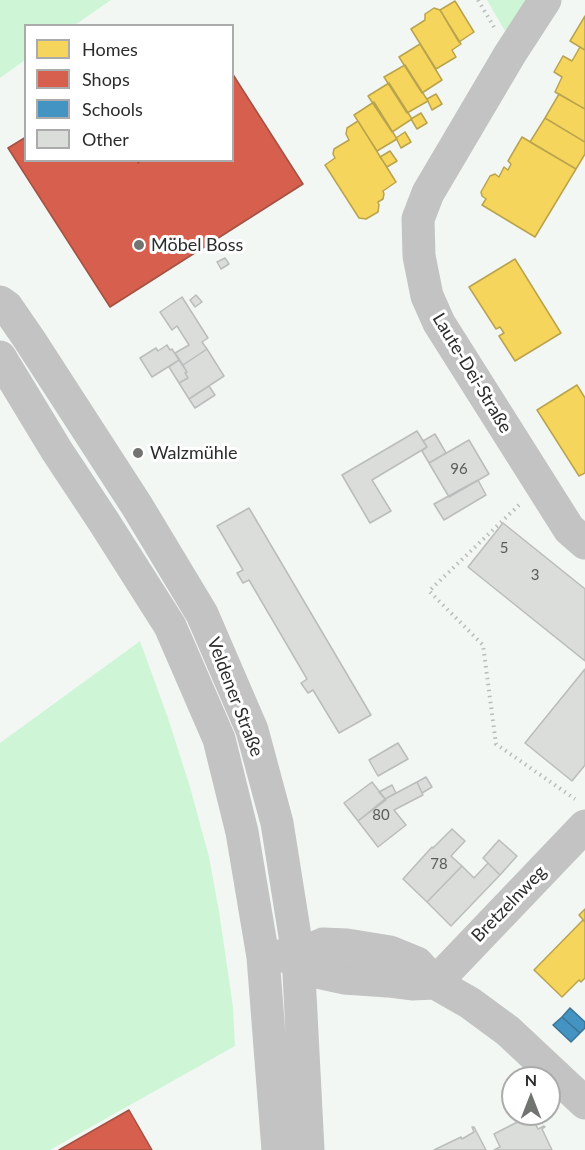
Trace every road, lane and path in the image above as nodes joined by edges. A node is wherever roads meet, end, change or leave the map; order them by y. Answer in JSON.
{"nodes":[{"id":1,"x":545,"y":0,"type":"edge"},
{"id":2,"x":0,"y":302,"type":"edge"},
{"id":3,"x":0,"y":357,"type":"edge"},
{"id":4,"x":541,"y":484,"type":"junction"},
{"id":5,"x":585,"y":543,"type":"edge"},
{"id":6,"x":581,"y":813,"type":"edge"},
{"id":7,"x":298,"y":955,"type":"junction"},
{"id":8,"x":263,"y":957,"type":"junction"},
{"id":9,"x":435,"y":983,"type":"junction"},
{"id":10,"x":585,"y":1103,"type":"edge"},
{"id":11,"x":278,"y":1150,"type":"edge"},
{"id":12,"x":309,"y":1150,"type":"edge"}],
"edges":[{"from":1,"to":4,"type":"street","name":"Laute-Dei-Straße"},
{"from":2,"to":7,"type":"street","name":"Veldener Straße"},
{"from":3,"to":8,"type":"street","name":"Veldener Straße"},
{"from":4,"to":5,"type":"street","name":"Laute-Dei-Straße"},
{"from":4,"to":6,"type":"path"},
{"from":6,"to":9,"type":"street","name":"Bretzelnweg"},
{"from":7,"to":8,"type":"street"},
{"from":7,"to":9,"type":"street"},
{"from":7,"to":12,"type":"street","name":"Veldener Straße"},
{"from":8,"to":11,"type":"street","name":"Veldener Straße"},
{"from":9,"to":10,"type":"street"}]}
